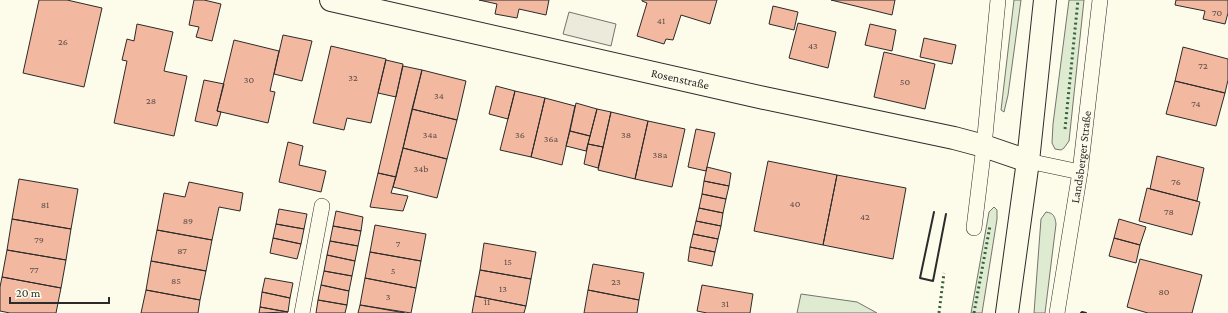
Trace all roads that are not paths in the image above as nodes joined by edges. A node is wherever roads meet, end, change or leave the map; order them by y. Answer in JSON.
{"nodes":[{"id":1,"x":331,"y":0,"type":"edge"},
{"id":2,"x":998,"y":0,"type":"edge"},
{"id":3,"x":1045,"y":0,"type":"edge"},
{"id":4,"x":1100,"y":0,"type":"edge"},
{"id":5,"x":984,"y":146,"type":"junction"},
{"id":6,"x":1028,"y":161,"type":"junction"},
{"id":7,"x":1080,"y":172,"type":"junction"},
{"id":8,"x":322,"y":206,"type":"dead end"},
{"id":9,"x":974,"y":228,"type":"dead end"},
{"id":10,"x":302,"y":313,"type":"edge"},
{"id":11,"x":1007,"y":313,"type":"edge"},
{"id":12,"x":1057,"y":313,"type":"edge"}],
"edges":[{"from":1,"to":5,"type":"street","name":"Rosenstraße"},
{"from":2,"to":5,"type":"lane"},
{"from":3,"to":6,"type":"street"},
{"from":4,"to":7,"type":"lane","name":"Landsberger Straße"},
{"from":5,"to":6,"type":"street","name":"Rosenstraße"},
{"from":5,"to":9,"type":"lane"},
{"from":6,"to":7,"type":"lane"},
{"from":6,"to":11,"type":"street"},
{"from":7,"to":12,"type":"lane","name":"Landsberger Straße"},
{"from":8,"to":10,"type":"lane"}]}
